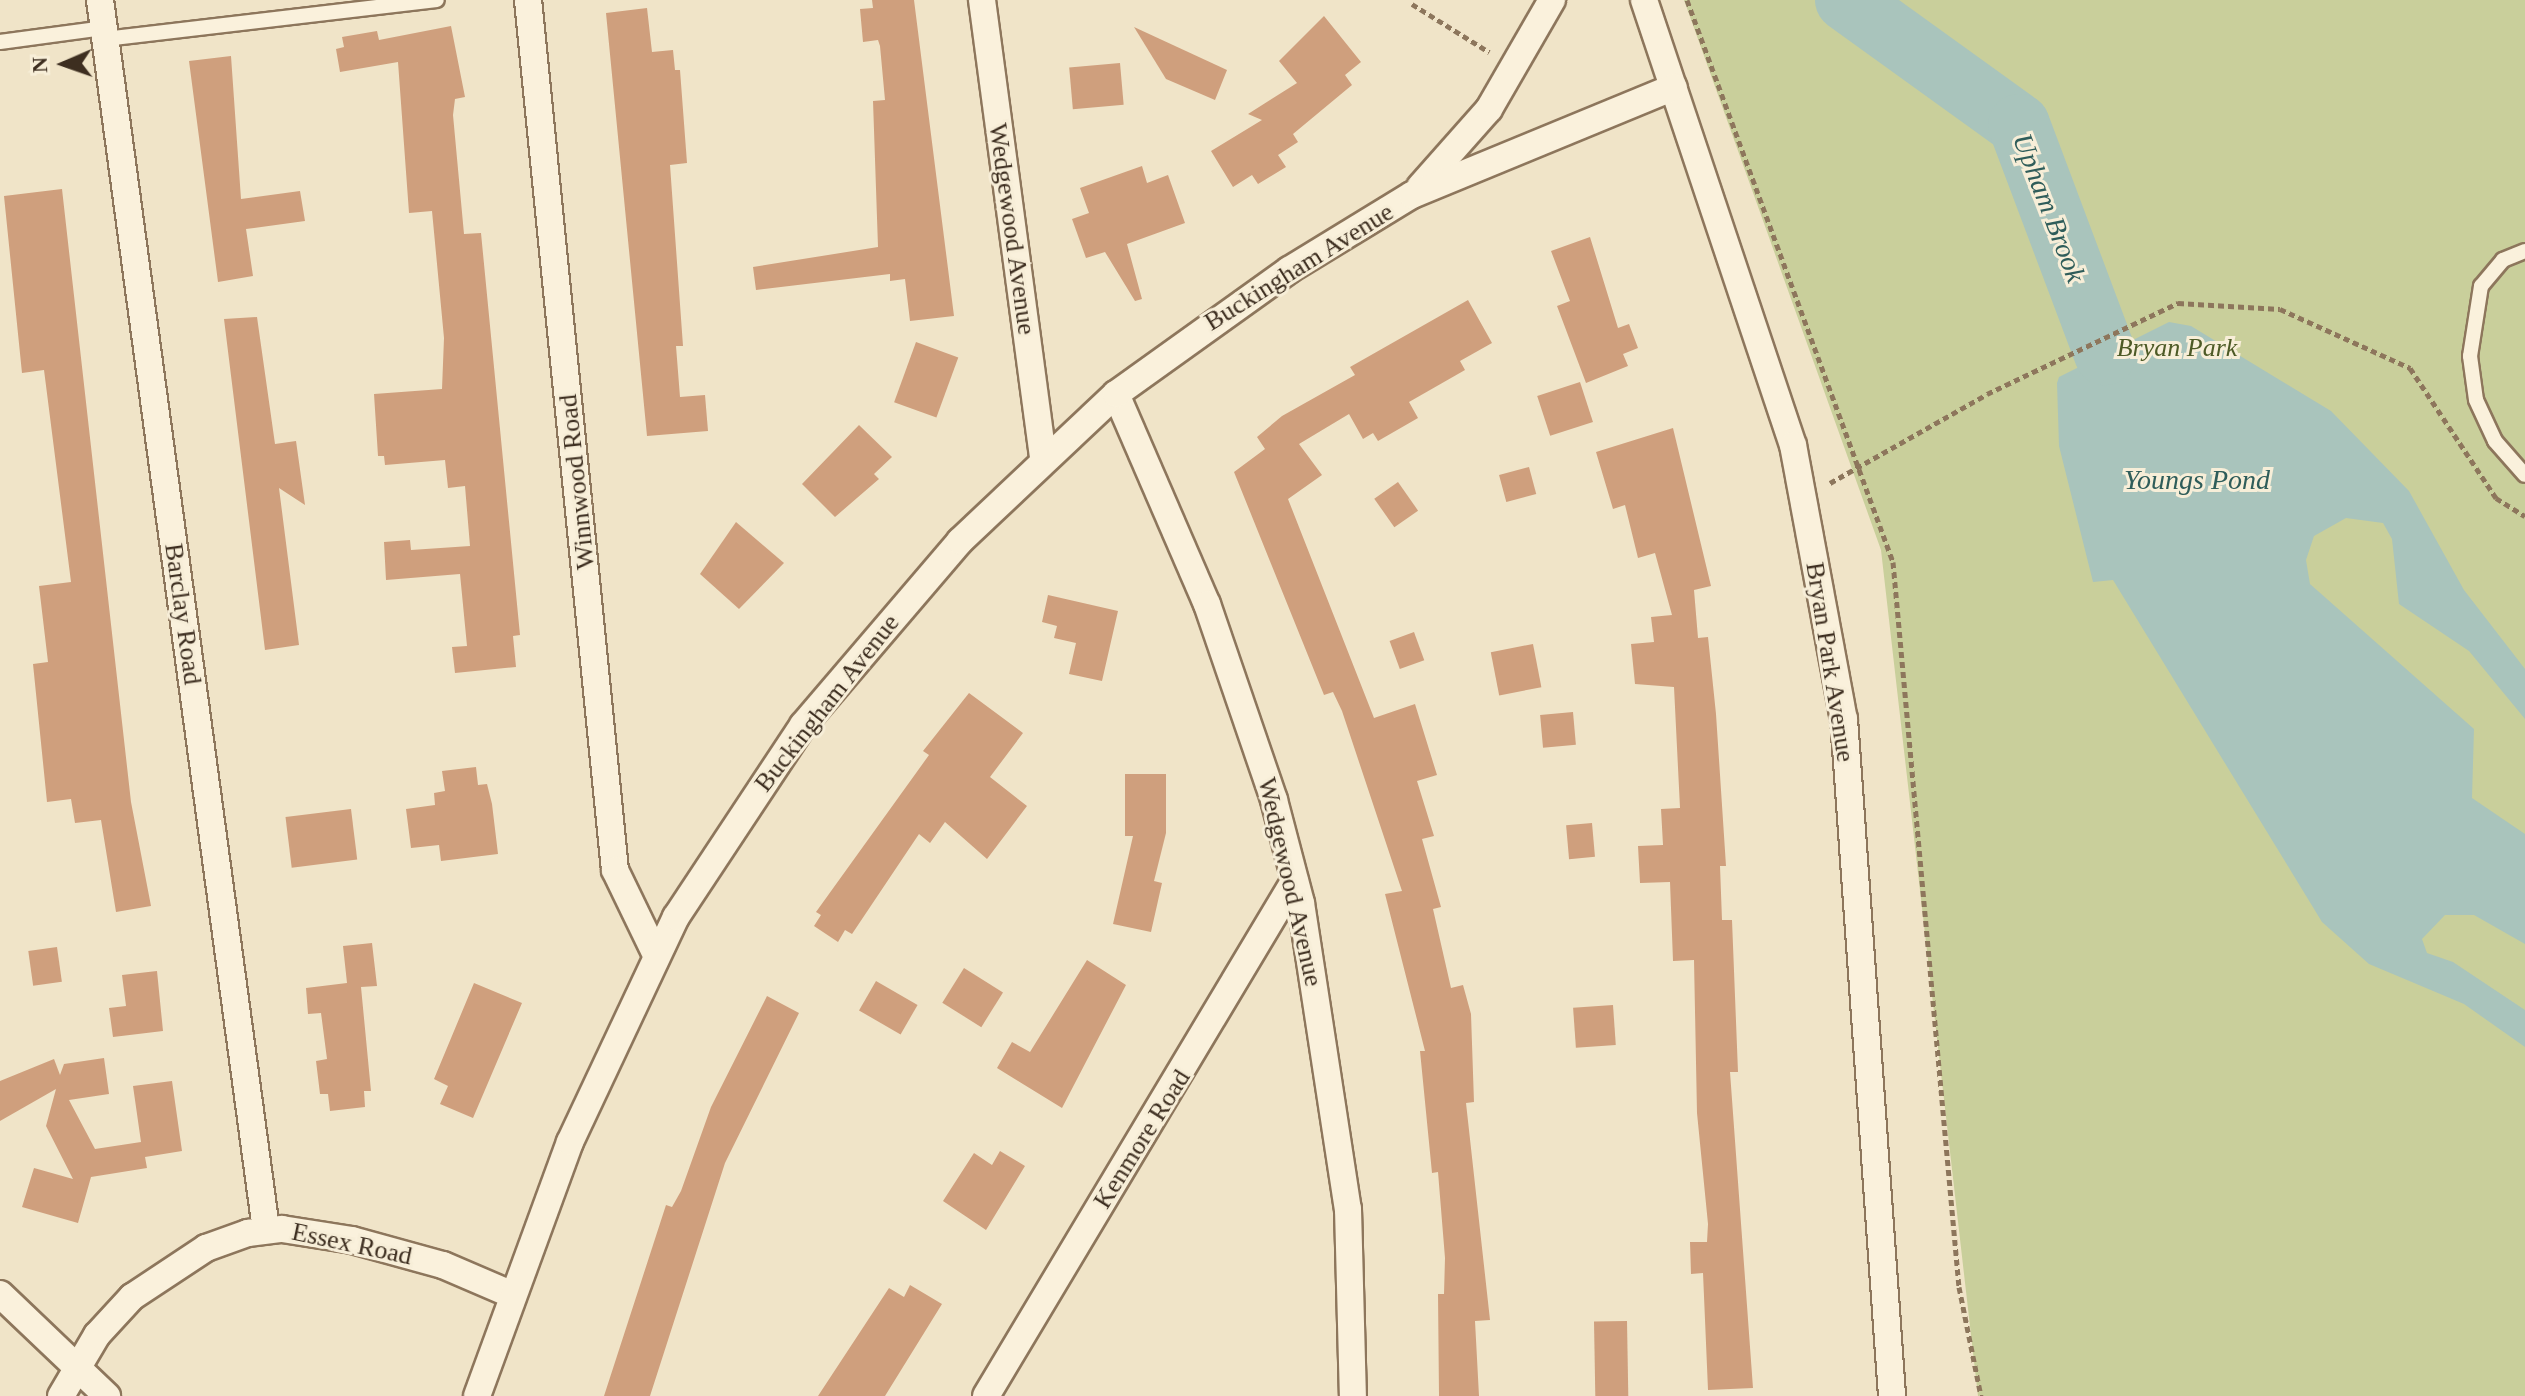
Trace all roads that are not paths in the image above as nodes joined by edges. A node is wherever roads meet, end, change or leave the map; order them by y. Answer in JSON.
{"nodes":[{"id":1,"x":100,"y":0,"type":"edge"},
{"id":2,"x":437,"y":0,"type":"edge"},
{"id":3,"x":528,"y":0,"type":"edge"},
{"id":4,"x":982,"y":0,"type":"edge"},
{"id":5,"x":1552,"y":0,"type":"edge"},
{"id":6,"x":1644,"y":0,"type":"edge"},
{"id":7,"x":104,"y":34,"type":"junction"},
{"id":8,"x":0,"y":42,"type":"edge"},
{"id":9,"x":1674,"y":87,"type":"junction"},
{"id":10,"x":1412,"y":195,"type":"junction"},
{"id":11,"x":2525,"y":251,"type":"edge"},
{"id":12,"x":1116,"y":394,"type":"junction"},
{"id":13,"x":1043,"y":458,"type":"junction"},
{"id":14,"x":2525,"y":475,"type":"edge"},
{"id":15,"x":1295,"y":880,"type":"junction"},
{"id":16,"x":656,"y":955,"type":"junction"},
{"id":17,"x":266,"y":1229,"type":"junction"},
{"id":18,"x":0,"y":1294,"type":"edge"},
{"id":19,"x":513,"y":1295,"type":"junction"},
{"id":20,"x":77,"y":1369,"type":"junction"},
{"id":21,"x":61,"y":1396,"type":"edge"},
{"id":22,"x":107,"y":1396,"type":"edge"},
{"id":23,"x":477,"y":1396,"type":"edge"},
{"id":24,"x":986,"y":1396,"type":"edge"},
{"id":25,"x":1353,"y":1396,"type":"edge"},
{"id":26,"x":1892,"y":1396,"type":"edge"}],
"edges":[{"from":1,"to":7,"type":"street","name":"Barclay Road"},
{"from":2,"to":7,"type":"lane"},
{"from":3,"to":16,"type":"street","name":"Winnwood Road"},
{"from":4,"to":13,"type":"street","name":"Wedgewood Avenue"},
{"from":5,"to":10,"type":"street","name":"Buckingham Avenue"},
{"from":6,"to":9,"type":"street","name":"Bryan Park Avenue"},
{"from":7,"to":8,"type":"lane"},
{"from":7,"to":17,"type":"street","name":"Barclay Road"},
{"from":9,"to":10,"type":"street","name":"Buckingham Avenue"},
{"from":9,"to":26,"type":"street","name":"Bryan Park Avenue"},
{"from":10,"to":12,"type":"street","name":"Buckingham Avenue"},
{"from":11,"to":14,"type":"lane"},
{"from":12,"to":13,"type":"street","name":"Buckingham Avenue"},
{"from":12,"to":15,"type":"street","name":"Wedgewood Avenue"},
{"from":13,"to":16,"type":"street","name":"Buckingham Avenue"},
{"from":15,"to":24,"type":"street","name":"Kenmore Road"},
{"from":15,"to":25,"type":"street","name":"Wedgewood Avenue"},
{"from":16,"to":19,"type":"street","name":"Buckingham Avenue"},
{"from":17,"to":19,"type":"street","name":"Essex Road"},
{"from":17,"to":20,"type":"street","name":"Essex Road"},
{"from":18,"to":20,"type":"street"},
{"from":19,"to":23,"type":"street","name":"Buckingham Avenue"},
{"from":20,"to":21,"type":"street","name":"Essex Road"},
{"from":20,"to":22,"type":"street"}]}
